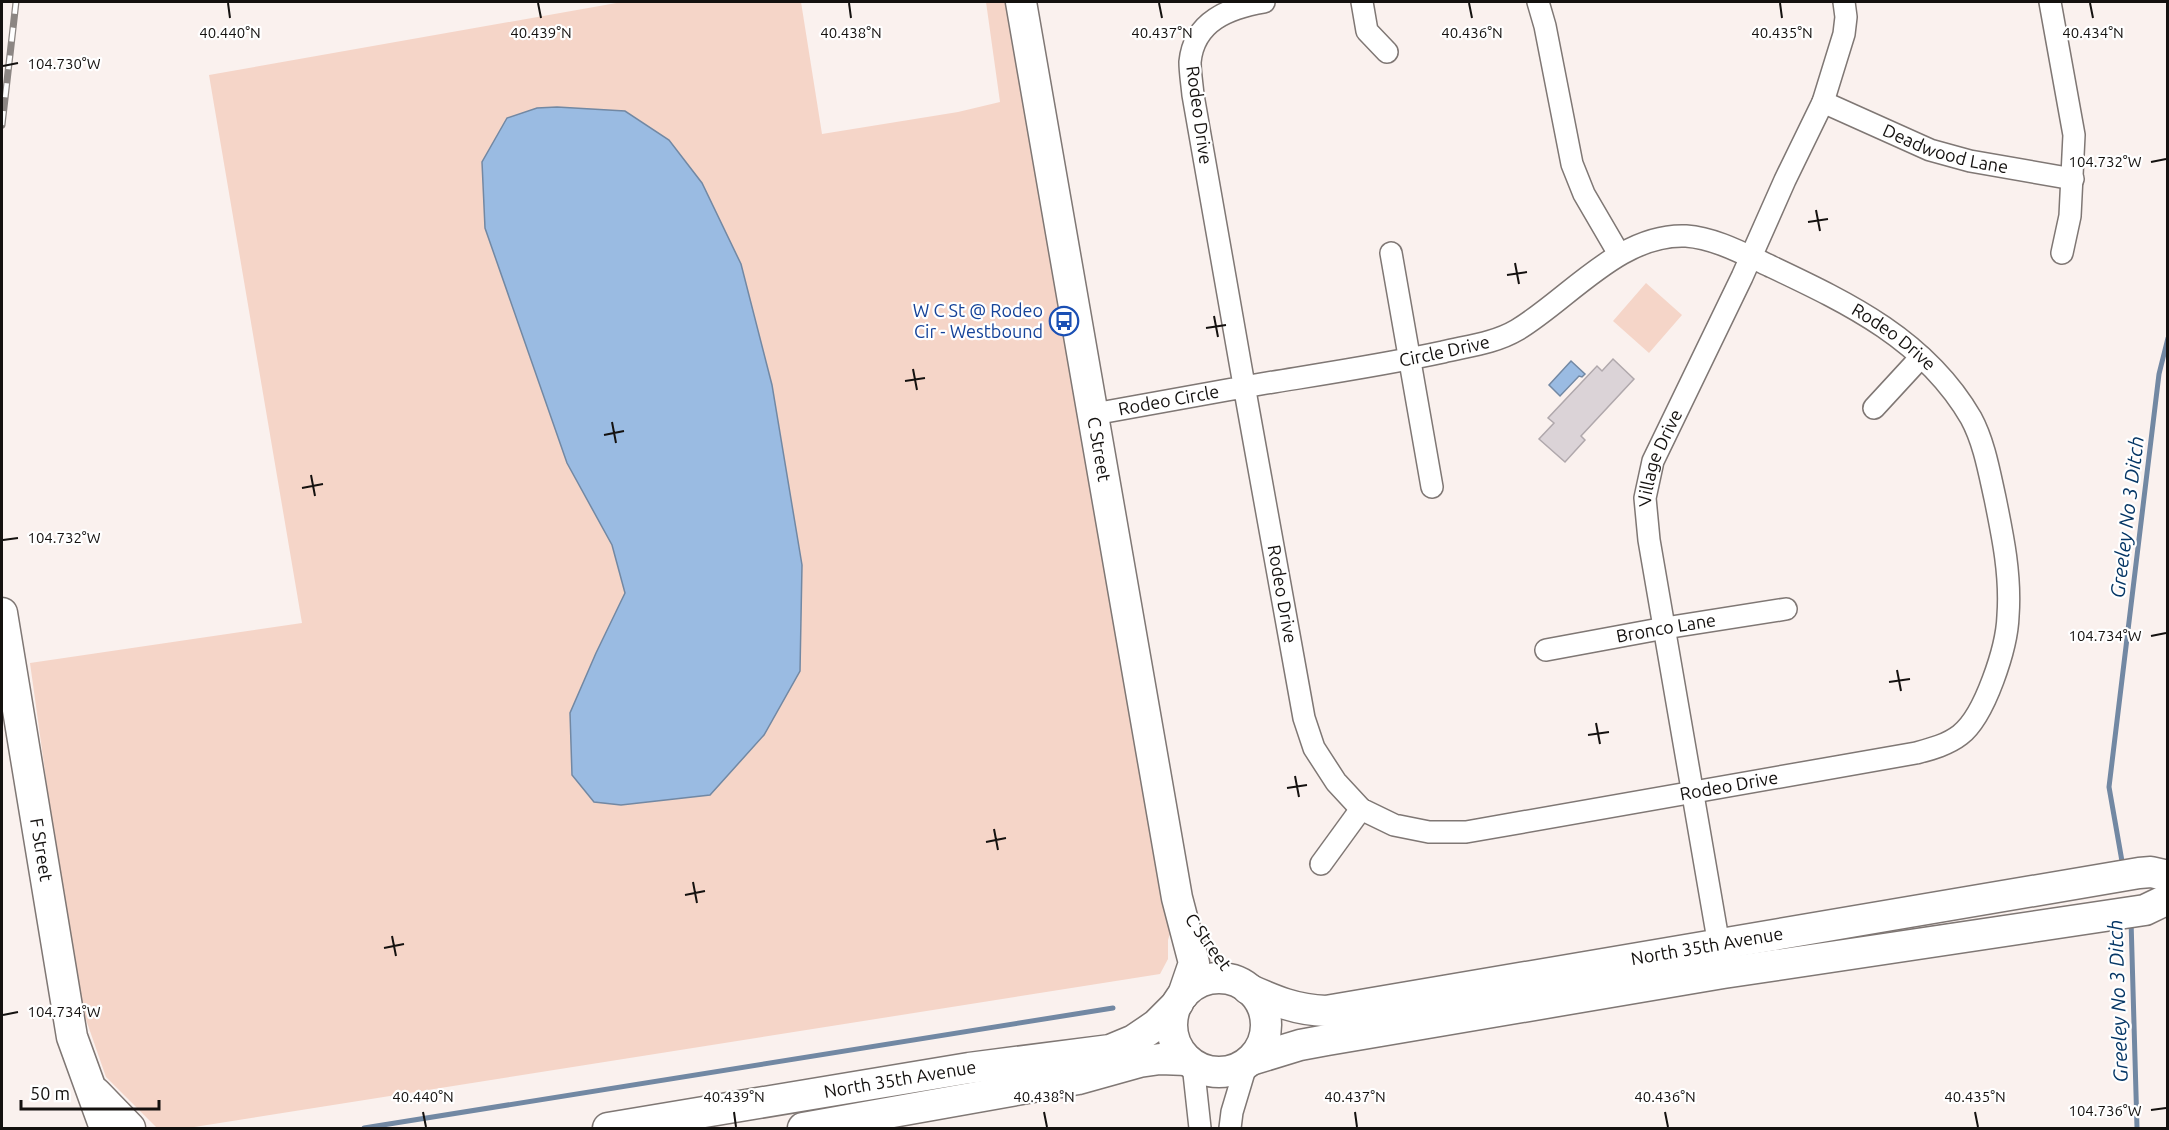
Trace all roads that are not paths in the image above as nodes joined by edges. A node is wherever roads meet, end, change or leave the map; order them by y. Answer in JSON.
{"nodes":[{"id":1,"x":1021,"y":2,"type":"edge"},
{"id":2,"x":1264,"y":2,"type":"edge"},
{"id":3,"x":1362,"y":2,"type":"edge"},
{"id":4,"x":1538,"y":2,"type":"edge"},
{"id":5,"x":1844,"y":2,"type":"edge"},
{"id":6,"x":2050,"y":2,"type":"edge"},
{"id":7,"x":1387,"y":52,"type":"dead end"},
{"id":8,"x":1823,"y":102,"type":"junction"},
{"id":9,"x":2073,"y":179,"type":"junction"},
{"id":10,"x":2062,"y":252,"type":"dead end"},
{"id":11,"x":1391,"y":253,"type":"dead end"},
{"id":12,"x":1619,"y":255,"type":"junction"},
{"id":13,"x":1751,"y":257,"type":"junction"},
{"id":14,"x":1921,"y":357,"type":"junction"},
{"id":15,"x":1411,"y":358,"type":"junction"},
{"id":16,"x":1244,"y":387,"type":"junction"},
{"id":17,"x":1875,"y":408,"type":"dead end"},
{"id":18,"x":1094,"y":414,"type":"junction"},
{"id":19,"x":1432,"y":487,"type":"dead end"},
{"id":20,"x":1786,"y":609,"type":"dead end"},
{"id":21,"x":2,"y":613,"type":"edge"},
{"id":22,"x":1665,"y":628,"type":"junction"},
{"id":23,"x":1546,"y":650,"type":"dead end"},
{"id":24,"x":1693,"y":792,"type":"junction"},
{"id":25,"x":1361,"y":810,"type":"junction"},
{"id":26,"x":1321,"y":864,"type":"dead end"},
{"id":27,"x":2153,"y":875,"type":"edge"},
{"id":28,"x":1178,"y":898,"type":"junction"},
{"id":29,"x":2156,"y":904,"type":"edge"},
{"id":30,"x":1722,"y":959,"type":"junction"},
{"id":31,"x":1245,"y":986,"type":"junction"},
{"id":32,"x":1180,"y":999,"type":"junction"},
{"id":33,"x":1249,"y":1061,"type":"junction"},
{"id":34,"x":1190,"y":1062,"type":"junction"},
{"id":35,"x":87,"y":1085,"type":"junction"},
{"id":36,"x":105,"y":1128,"type":"edge"},
{"id":37,"x":130,"y":1128,"type":"edge"},
{"id":38,"x":608,"y":1128,"type":"edge"},
{"id":39,"x":803,"y":1128,"type":"edge"},
{"id":40,"x":1200,"y":1128,"type":"edge"},
{"id":41,"x":1230,"y":1128,"type":"edge"}],
"edges":[{"from":1,"to":18,"type":"street","name":"C Street"},
{"from":2,"to":16,"type":"street","name":"Rodeo Drive"},
{"from":3,"to":7,"type":"street"},
{"from":4,"to":12,"type":"street"},
{"from":5,"to":8,"type":"street","name":"Village Drive"},
{"from":6,"to":9,"type":"street"},
{"from":8,"to":9,"type":"street","name":"Deadwood Lane"},
{"from":8,"to":13,"type":"street","name":"Village Drive"},
{"from":9,"to":10,"type":"street"},
{"from":11,"to":15,"type":"street"},
{"from":12,"to":13,"type":"street","name":"Rodeo Drive"},
{"from":12,"to":15,"type":"street","name":"Circle Drive"},
{"from":13,"to":14,"type":"street","name":"Rodeo Drive"},
{"from":13,"to":22,"type":"street","name":"Village Drive"},
{"from":14,"to":17,"type":"street"},
{"from":14,"to":24,"type":"street","name":"Rodeo Drive"},
{"from":15,"to":16,"type":"street","name":"Circle Drive"},
{"from":15,"to":19,"type":"street"},
{"from":16,"to":18,"type":"street","name":"Rodeo Circle"},
{"from":16,"to":25,"type":"street","name":"Rodeo Drive"},
{"from":18,"to":28,"type":"street","name":"C Street"},
{"from":20,"to":22,"type":"street","name":"Bronco Lane"},
{"from":21,"to":35,"type":"street","name":"F Street"},
{"from":22,"to":23,"type":"street","name":"Bronco Lane"},
{"from":22,"to":24,"type":"street","name":"Village Drive"},
{"from":24,"to":25,"type":"street","name":"Rodeo Drive"},
{"from":24,"to":30,"type":"street","name":"Village Drive"},
{"from":25,"to":26,"type":"street"},
{"from":27,"to":30,"type":"street","name":"North 35th Avenue"},
{"from":28,"to":31,"type":"street","name":"C Street"},
{"from":28,"to":32,"type":"street","name":"C Street"},
{"from":29,"to":30,"type":"street","name":"North 35th Avenue"},
{"from":30,"to":31,"type":"street","name":"North 35th Avenue"},
{"from":30,"to":33,"type":"street","name":"North 35th Avenue"},
{"from":31,"to":32,"type":"street"},
{"from":31,"to":33,"type":"street"},
{"from":32,"to":34,"type":"street"},
{"from":32,"to":38,"type":"street","name":"North 35th Avenue"},
{"from":33,"to":34,"type":"street"},
{"from":33,"to":41,"type":"street"},
{"from":34,"to":39,"type":"street","name":"North 35th Avenue"},
{"from":34,"to":40,"type":"street"},
{"from":35,"to":36,"type":"street","name":"F Street"},
{"from":35,"to":37,"type":"street","name":"F Street"}]}
